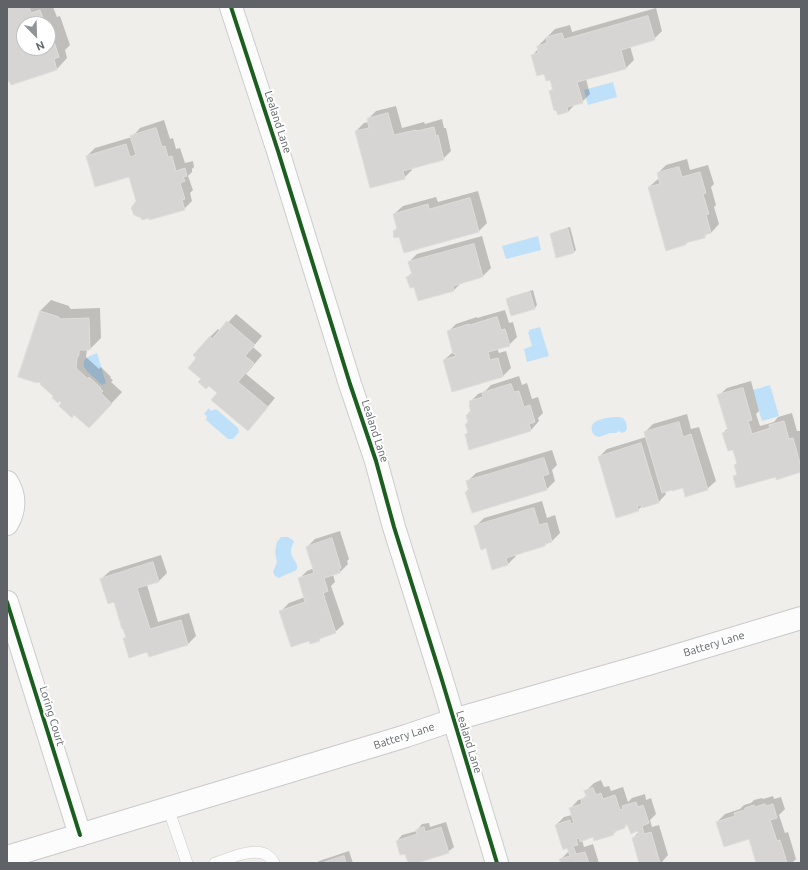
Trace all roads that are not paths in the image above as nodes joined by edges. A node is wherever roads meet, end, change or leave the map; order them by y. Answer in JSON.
{"nodes":[{"id":1,"x":231,"y":7,"type":"edge"},
{"id":2,"x":7,"y":482,"type":"edge"},
{"id":3,"x":7,"y":524,"type":"edge"},
{"id":4,"x":7,"y":602,"type":"edge"},
{"id":5,"x":801,"y":618,"type":"edge"},
{"id":6,"x":454,"y":720,"type":"junction"},
{"id":7,"x":168,"y":808,"type":"junction"},
{"id":8,"x":80,"y":835,"type":"junction"},
{"id":9,"x":7,"y":858,"type":"edge"},
{"id":10,"x":187,"y":863,"type":"edge"},
{"id":11,"x":215,"y":863,"type":"edge"},
{"id":12,"x":274,"y":863,"type":"edge"},
{"id":13,"x":497,"y":863,"type":"edge"}],
"edges":[{"from":1,"to":6,"type":"street","name":"Lealand Lane"},
{"from":2,"to":3,"type":"street"},
{"from":4,"to":8,"type":"street","name":"Loring Court"},
{"from":5,"to":6,"type":"street","name":"Battery Lane"},
{"from":6,"to":7,"type":"street","name":"Battery Lane"},
{"from":6,"to":13,"type":"street","name":"Lealand Lane"},
{"from":7,"to":8,"type":"street","name":"Battery Lane"},
{"from":7,"to":10,"type":"lane"},
{"from":8,"to":9,"type":"street","name":"Battery Lane"},
{"from":11,"to":12,"type":"lane"}]}
